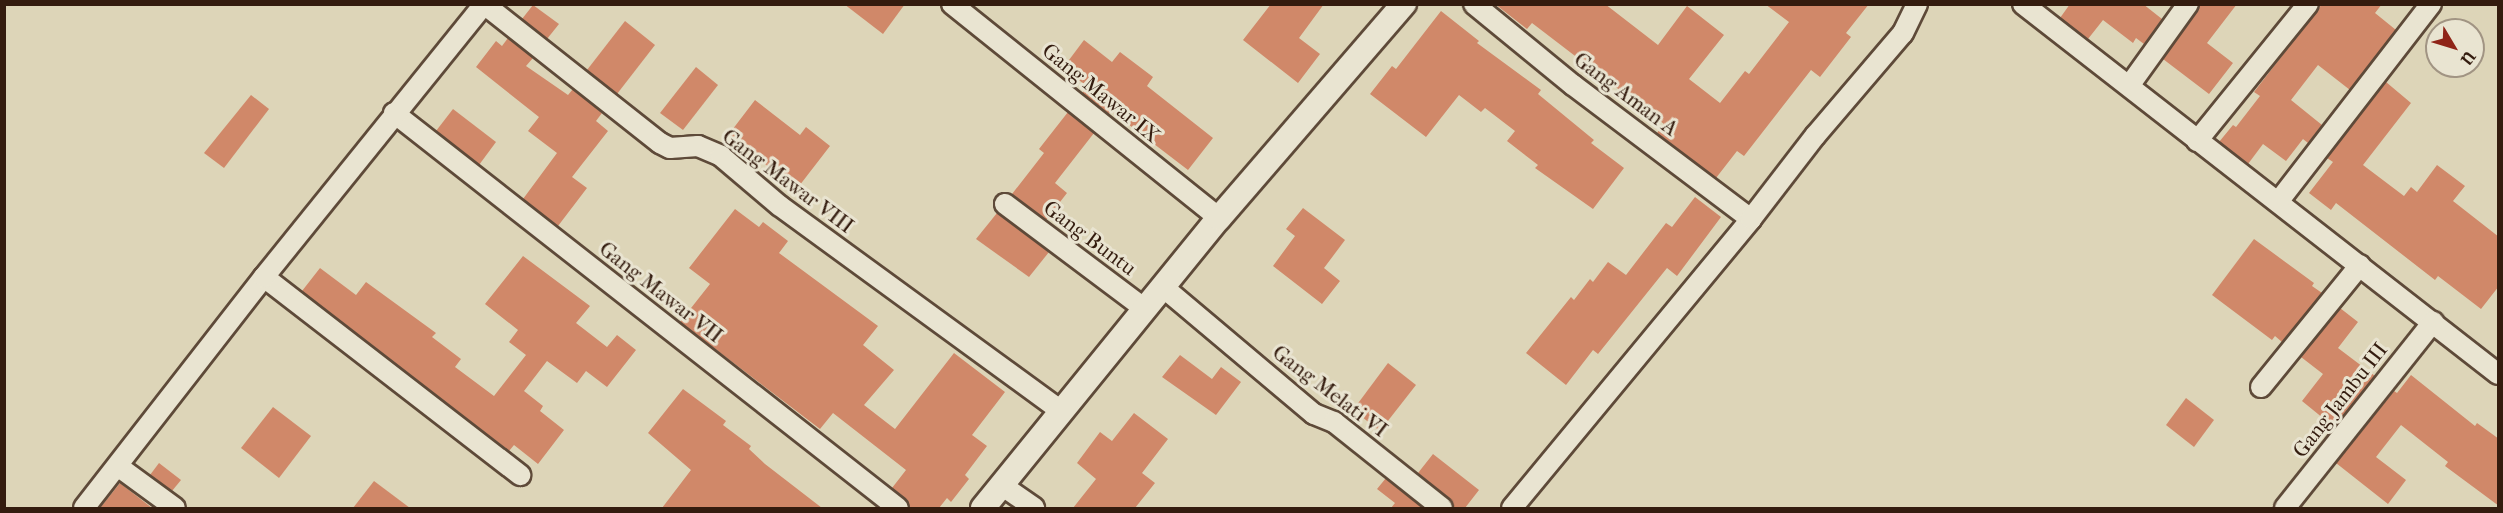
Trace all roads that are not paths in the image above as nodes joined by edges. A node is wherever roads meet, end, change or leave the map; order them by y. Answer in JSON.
{"nodes":[{"id":1,"x":484,"y":4,"type":"edge"},
{"id":2,"x":952,"y":4,"type":"edge"},
{"id":3,"x":1404,"y":4,"type":"edge"},
{"id":4,"x":1474,"y":4,"type":"edge"},
{"id":5,"x":1917,"y":4,"type":"edge"},
{"id":6,"x":2024,"y":4,"type":"edge"},
{"id":7,"x":2188,"y":4,"type":"edge"},
{"id":8,"x":2308,"y":4,"type":"edge"},
{"id":9,"x":2431,"y":4,"type":"edge"},
{"id":10,"x":2129,"y":86,"type":"junction"},
{"id":11,"x":394,"y":113,"type":"junction"},
{"id":12,"x":2197,"y":141,"type":"junction"},
{"id":13,"x":2278,"y":202,"type":"junction"},
{"id":14,"x":1005,"y":204,"type":"dead end"},
{"id":15,"x":1219,"y":218,"type":"junction"},
{"id":16,"x":1751,"y":219,"type":"junction"},
{"id":17,"x":2360,"y":266,"type":"junction"},
{"id":18,"x":264,"y":276,"type":"junction"},
{"id":19,"x":1163,"y":287,"type":"junction"},
{"id":20,"x":1145,"y":309,"type":"junction"},
{"id":21,"x":2433,"y":322,"type":"junction"},
{"id":22,"x":2499,"y":374,"type":"edge"},
{"id":23,"x":2260,"y":387,"type":"dead end"},
{"id":24,"x":1062,"y":412,"type":"junction"},
{"id":25,"x":118,"y":467,"type":"junction"},
{"id":26,"x":520,"y":475,"type":"dead end"},
{"id":27,"x":1003,"y":486,"type":"junction"},
{"id":28,"x":84,"y":508,"type":"edge"},
{"id":29,"x":175,"y":508,"type":"edge"},
{"id":30,"x":898,"y":508,"type":"edge"},
{"id":31,"x":983,"y":508,"type":"edge"},
{"id":32,"x":1034,"y":508,"type":"edge"},
{"id":33,"x":1442,"y":508,"type":"edge"},
{"id":34,"x":1512,"y":508,"type":"edge"},
{"id":35,"x":2285,"y":508,"type":"edge"}],
"edges":[{"from":1,"to":11,"type":"street"},
{"from":1,"to":24,"type":"street","name":"Gang Mawar VIII"},
{"from":2,"to":15,"type":"street","name":"Gang Mawar IX"},
{"from":3,"to":15,"type":"street"},
{"from":4,"to":16,"type":"street","name":"Gang Aman A"},
{"from":5,"to":16,"type":"street"},
{"from":6,"to":10,"type":"street"},
{"from":7,"to":10,"type":"street"},
{"from":8,"to":12,"type":"street"},
{"from":9,"to":13,"type":"street"},
{"from":10,"to":12,"type":"street"},
{"from":11,"to":18,"type":"street"},
{"from":11,"to":30,"type":"street","name":"Gang Mawar VII"},
{"from":12,"to":13,"type":"street"},
{"from":13,"to":17,"type":"street"},
{"from":14,"to":20,"type":"street","name":"Gang Buntu"},
{"from":15,"to":19,"type":"street"},
{"from":16,"to":34,"type":"street"},
{"from":17,"to":21,"type":"street"},
{"from":17,"to":23,"type":"street"},
{"from":18,"to":25,"type":"street"},
{"from":18,"to":26,"type":"street"},
{"from":19,"to":20,"type":"street"},
{"from":19,"to":33,"type":"street","name":"Gang Melati VI"},
{"from":20,"to":24,"type":"street"},
{"from":21,"to":22,"type":"street"},
{"from":21,"to":35,"type":"street","name":"Gang Jambu III"},
{"from":24,"to":27,"type":"street"},
{"from":25,"to":28,"type":"street"},
{"from":25,"to":29,"type":"street"},
{"from":27,"to":31,"type":"street"},
{"from":27,"to":32,"type":"street"}]}
